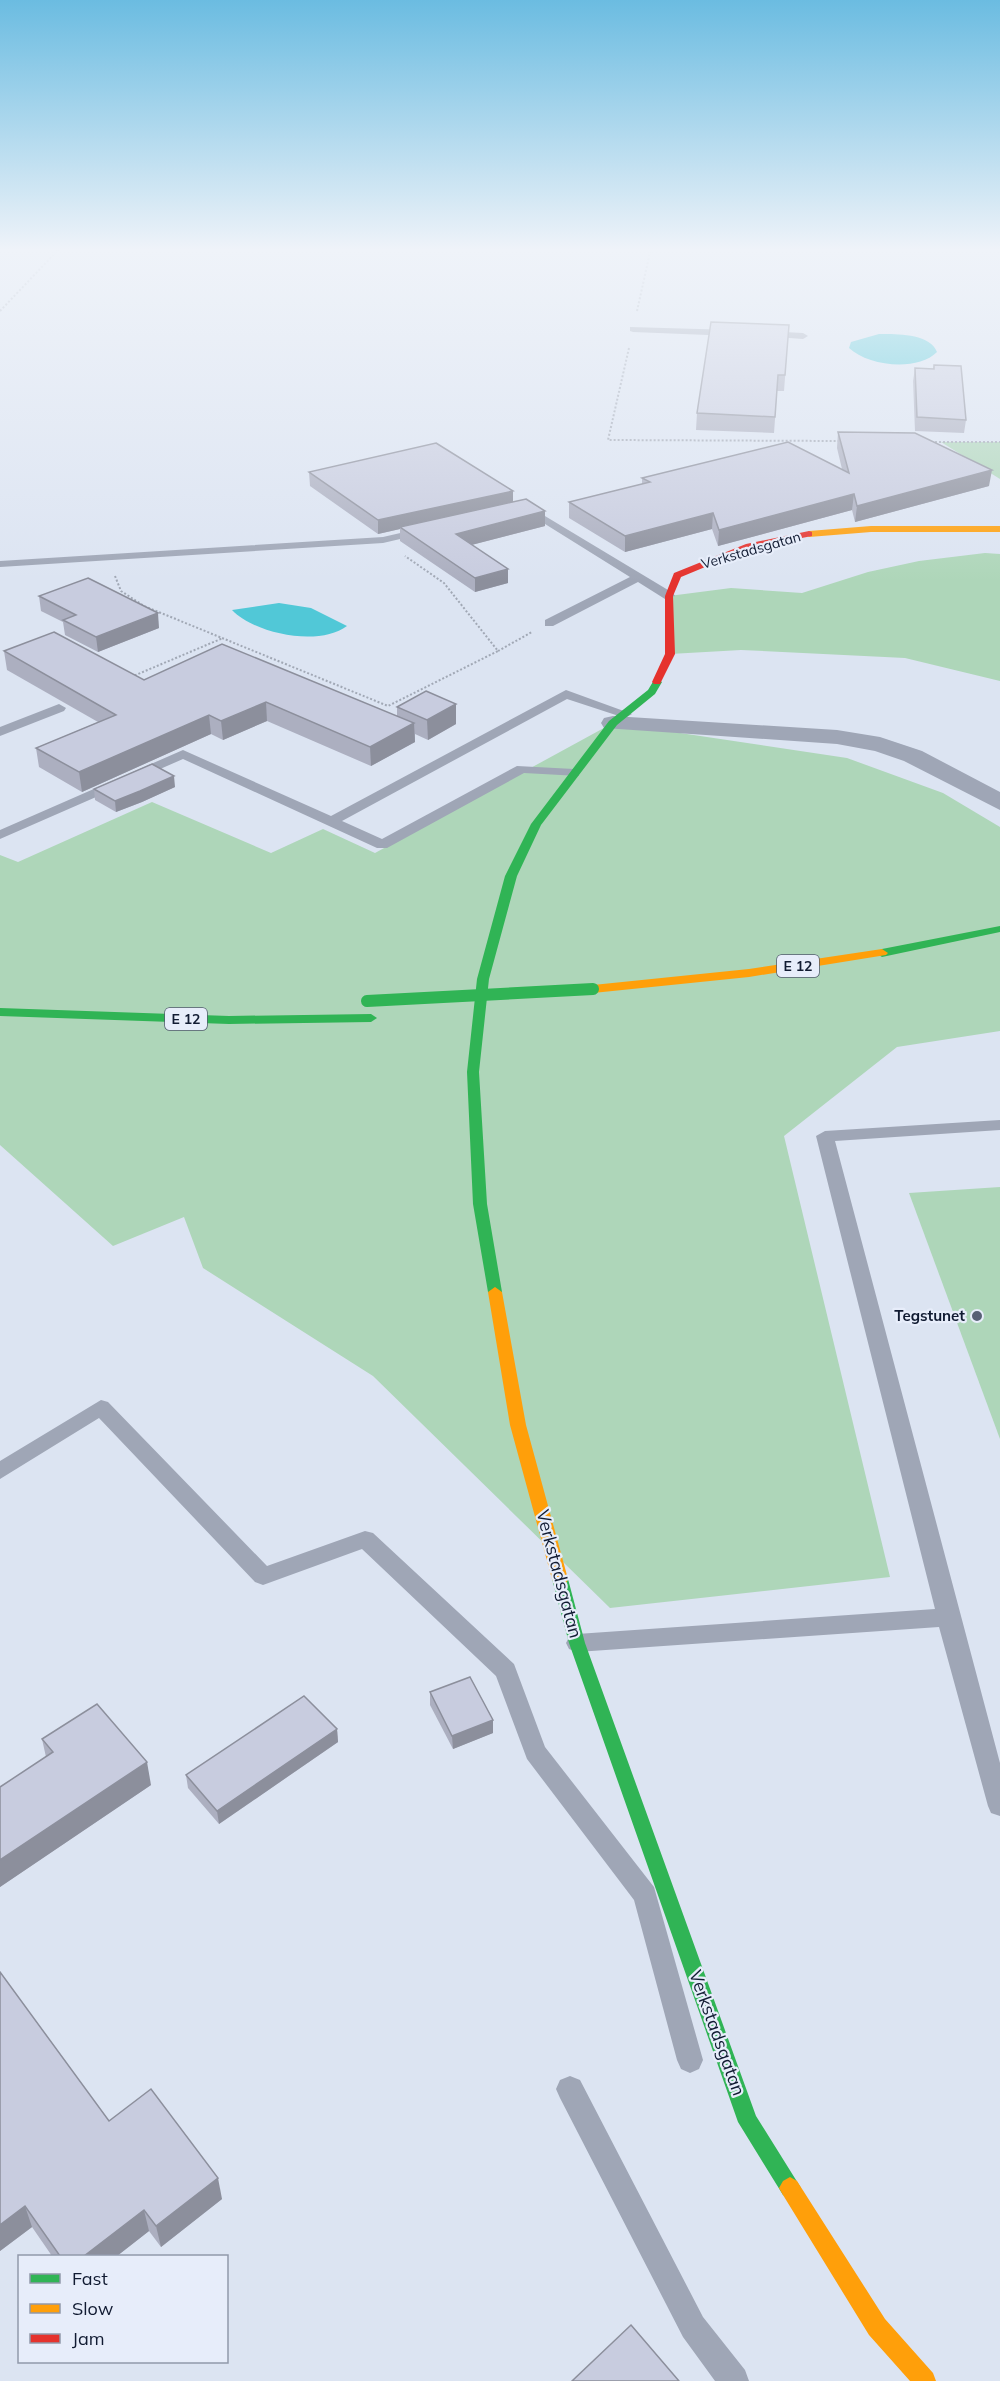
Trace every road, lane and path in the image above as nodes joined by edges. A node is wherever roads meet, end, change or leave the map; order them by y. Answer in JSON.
{"nodes":[{"id":1,"x":608,"y":440,"type":"dead end"},
{"id":2,"x":848,"y":441,"type":"edge"},
{"id":3,"x":930,"y":442,"type":"edge"},
{"id":4,"x":1000,"y":442,"type":"edge"},
{"id":5,"x":517,"y":510,"type":"edge"},
{"id":6,"x":438,"y":527,"type":"edge"},
{"id":7,"x":1000,"y":528,"type":"edge"},
{"id":8,"x":383,"y":540,"type":"junction"},
{"id":9,"x":113,"y":557,"type":"junction"},
{"id":10,"x":0,"y":564,"type":"edge"},
{"id":11,"x":636,"y":578,"type":"junction"},
{"id":12,"x":669,"y":596,"type":"junction"},
{"id":13,"x":549,"y":623,"type":"joint"},
{"id":14,"x":224,"y":638,"type":"junction"},
{"id":15,"x":498,"y":651,"type":"junction"},
{"id":16,"x":125,"y":680,"type":"edge"},
{"id":17,"x":59,"y":708,"type":"edge"},
{"id":18,"x":619,"y":719,"type":"junction"},
{"id":19,"x":0,"y":732,"type":"edge"},
{"id":20,"x":574,"y":773,"type":"junction"},
{"id":21,"x":1000,"y":802,"type":"edge"},
{"id":22,"x":331,"y":821,"type":"junction"},
{"id":23,"x":0,"y":835,"type":"edge"},
{"id":24,"x":1000,"y":928,"type":"edge"},
{"id":25,"x":361,"y":1001,"type":"dead end"},
{"id":26,"x":0,"y":1012,"type":"edge"},
{"id":27,"x":489,"y":1013,"type":"dead end"},
{"id":28,"x":465,"y":1014,"type":"dead end"},
{"id":29,"x":377,"y":1018,"type":"dead end"},
{"id":30,"x":1000,"y":1125,"type":"edge"},
{"id":31,"x":0,"y":1471,"type":"edge"},
{"id":32,"x":948,"y":1617,"type":"junction"},
{"id":33,"x":578,"y":1643,"type":"junction"},
{"id":34,"x":1000,"y":1806,"type":"edge"},
{"id":35,"x":690,"y":2060,"type":"dead end"},
{"id":36,"x":570,"y":2089,"type":"dead end"},
{"id":37,"x":734,"y":2381,"type":"edge"},
{"id":38,"x":926,"y":2381,"type":"edge"}],
"edges":[{"from":1,"to":2,"type":"path"},
{"from":3,"to":4,"type":"path"},
{"from":5,"to":11,"type":"lane"},
{"from":6,"to":8,"type":"lane"},
{"from":7,"to":12,"type":"main road","name":"Verkstadsgatan"},
{"from":8,"to":9,"type":"lane"},
{"from":8,"to":15,"type":"path"},
{"from":9,"to":10,"type":"lane"},
{"from":9,"to":14,"type":"path"},
{"from":11,"to":12,"type":"lane"},
{"from":11,"to":13,"type":"lane"},
{"from":12,"to":18,"type":"main road","name":"Verkstadsgatan"},
{"from":13,"to":15,"type":"path"},
{"from":14,"to":15,"type":"path"},
{"from":14,"to":16,"type":"path"},
{"from":17,"to":19,"type":"lane"},
{"from":18,"to":20,"type":"main road","name":"Verkstadsgatan"},
{"from":18,"to":21,"type":"street"},
{"from":18,"to":22,"type":"lane"},
{"from":20,"to":22,"type":"lane"},
{"from":20,"to":33,"type":"main road","name":"Verkstadsgatan"},
{"from":22,"to":23,"type":"lane"},
{"from":24,"to":25,"type":"main road","number":"E 12","bridge":true},
{"from":26,"to":29,"type":"main road","number":"E 12"},
{"from":27,"to":28,"type":"main road"},
{"from":30,"to":32,"type":"lane"},
{"from":31,"to":35,"type":"lane"},
{"from":32,"to":33,"type":"lane"},
{"from":32,"to":34,"type":"lane"},
{"from":33,"to":38,"type":"main road","name":"Verkstadsgatan"},
{"from":36,"to":37,"type":"lane"}]}
